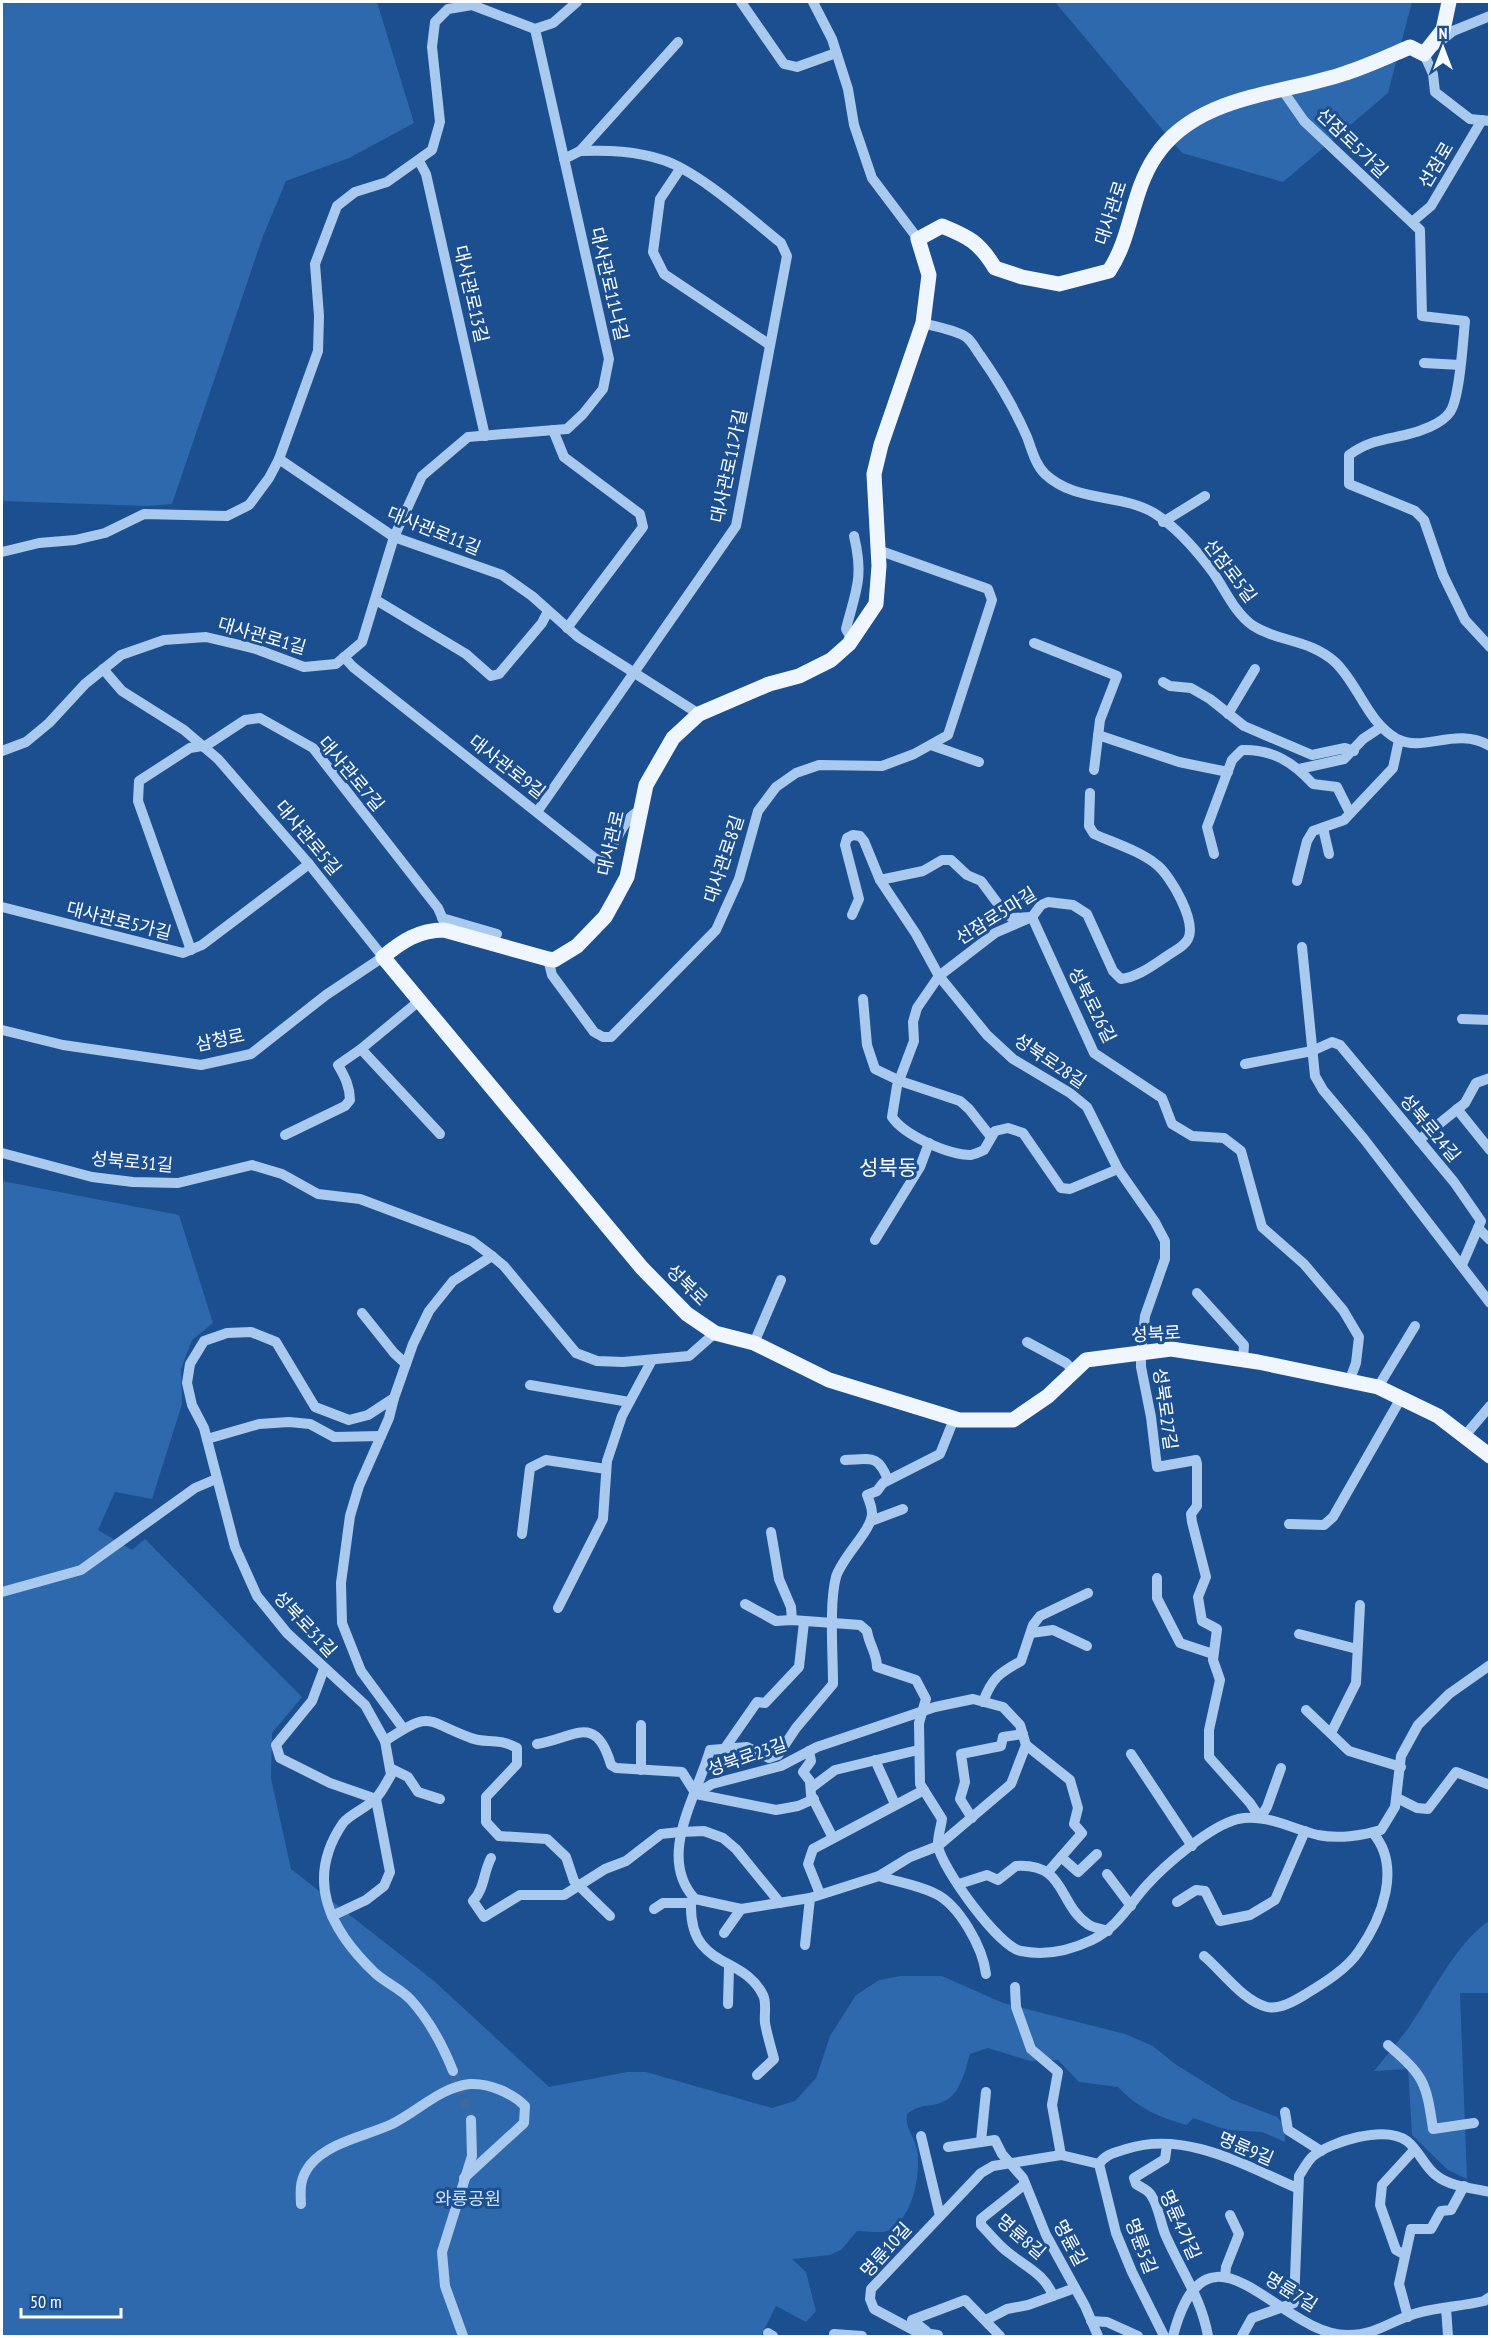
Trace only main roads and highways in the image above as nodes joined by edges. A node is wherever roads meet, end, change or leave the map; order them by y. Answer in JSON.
{"nodes":[{"id":1,"x":1449,"y":2,"type":"edge"},
{"id":2,"x":443,"y":924,"type":"joint"},
{"id":3,"x":1490,"y":1456,"type":"edge"}],
"edges":[{"from":1,"to":2,"type":"main road","name":"대사관로"},
{"from":2,"to":3,"type":"main road","name":"성북로"}]}
